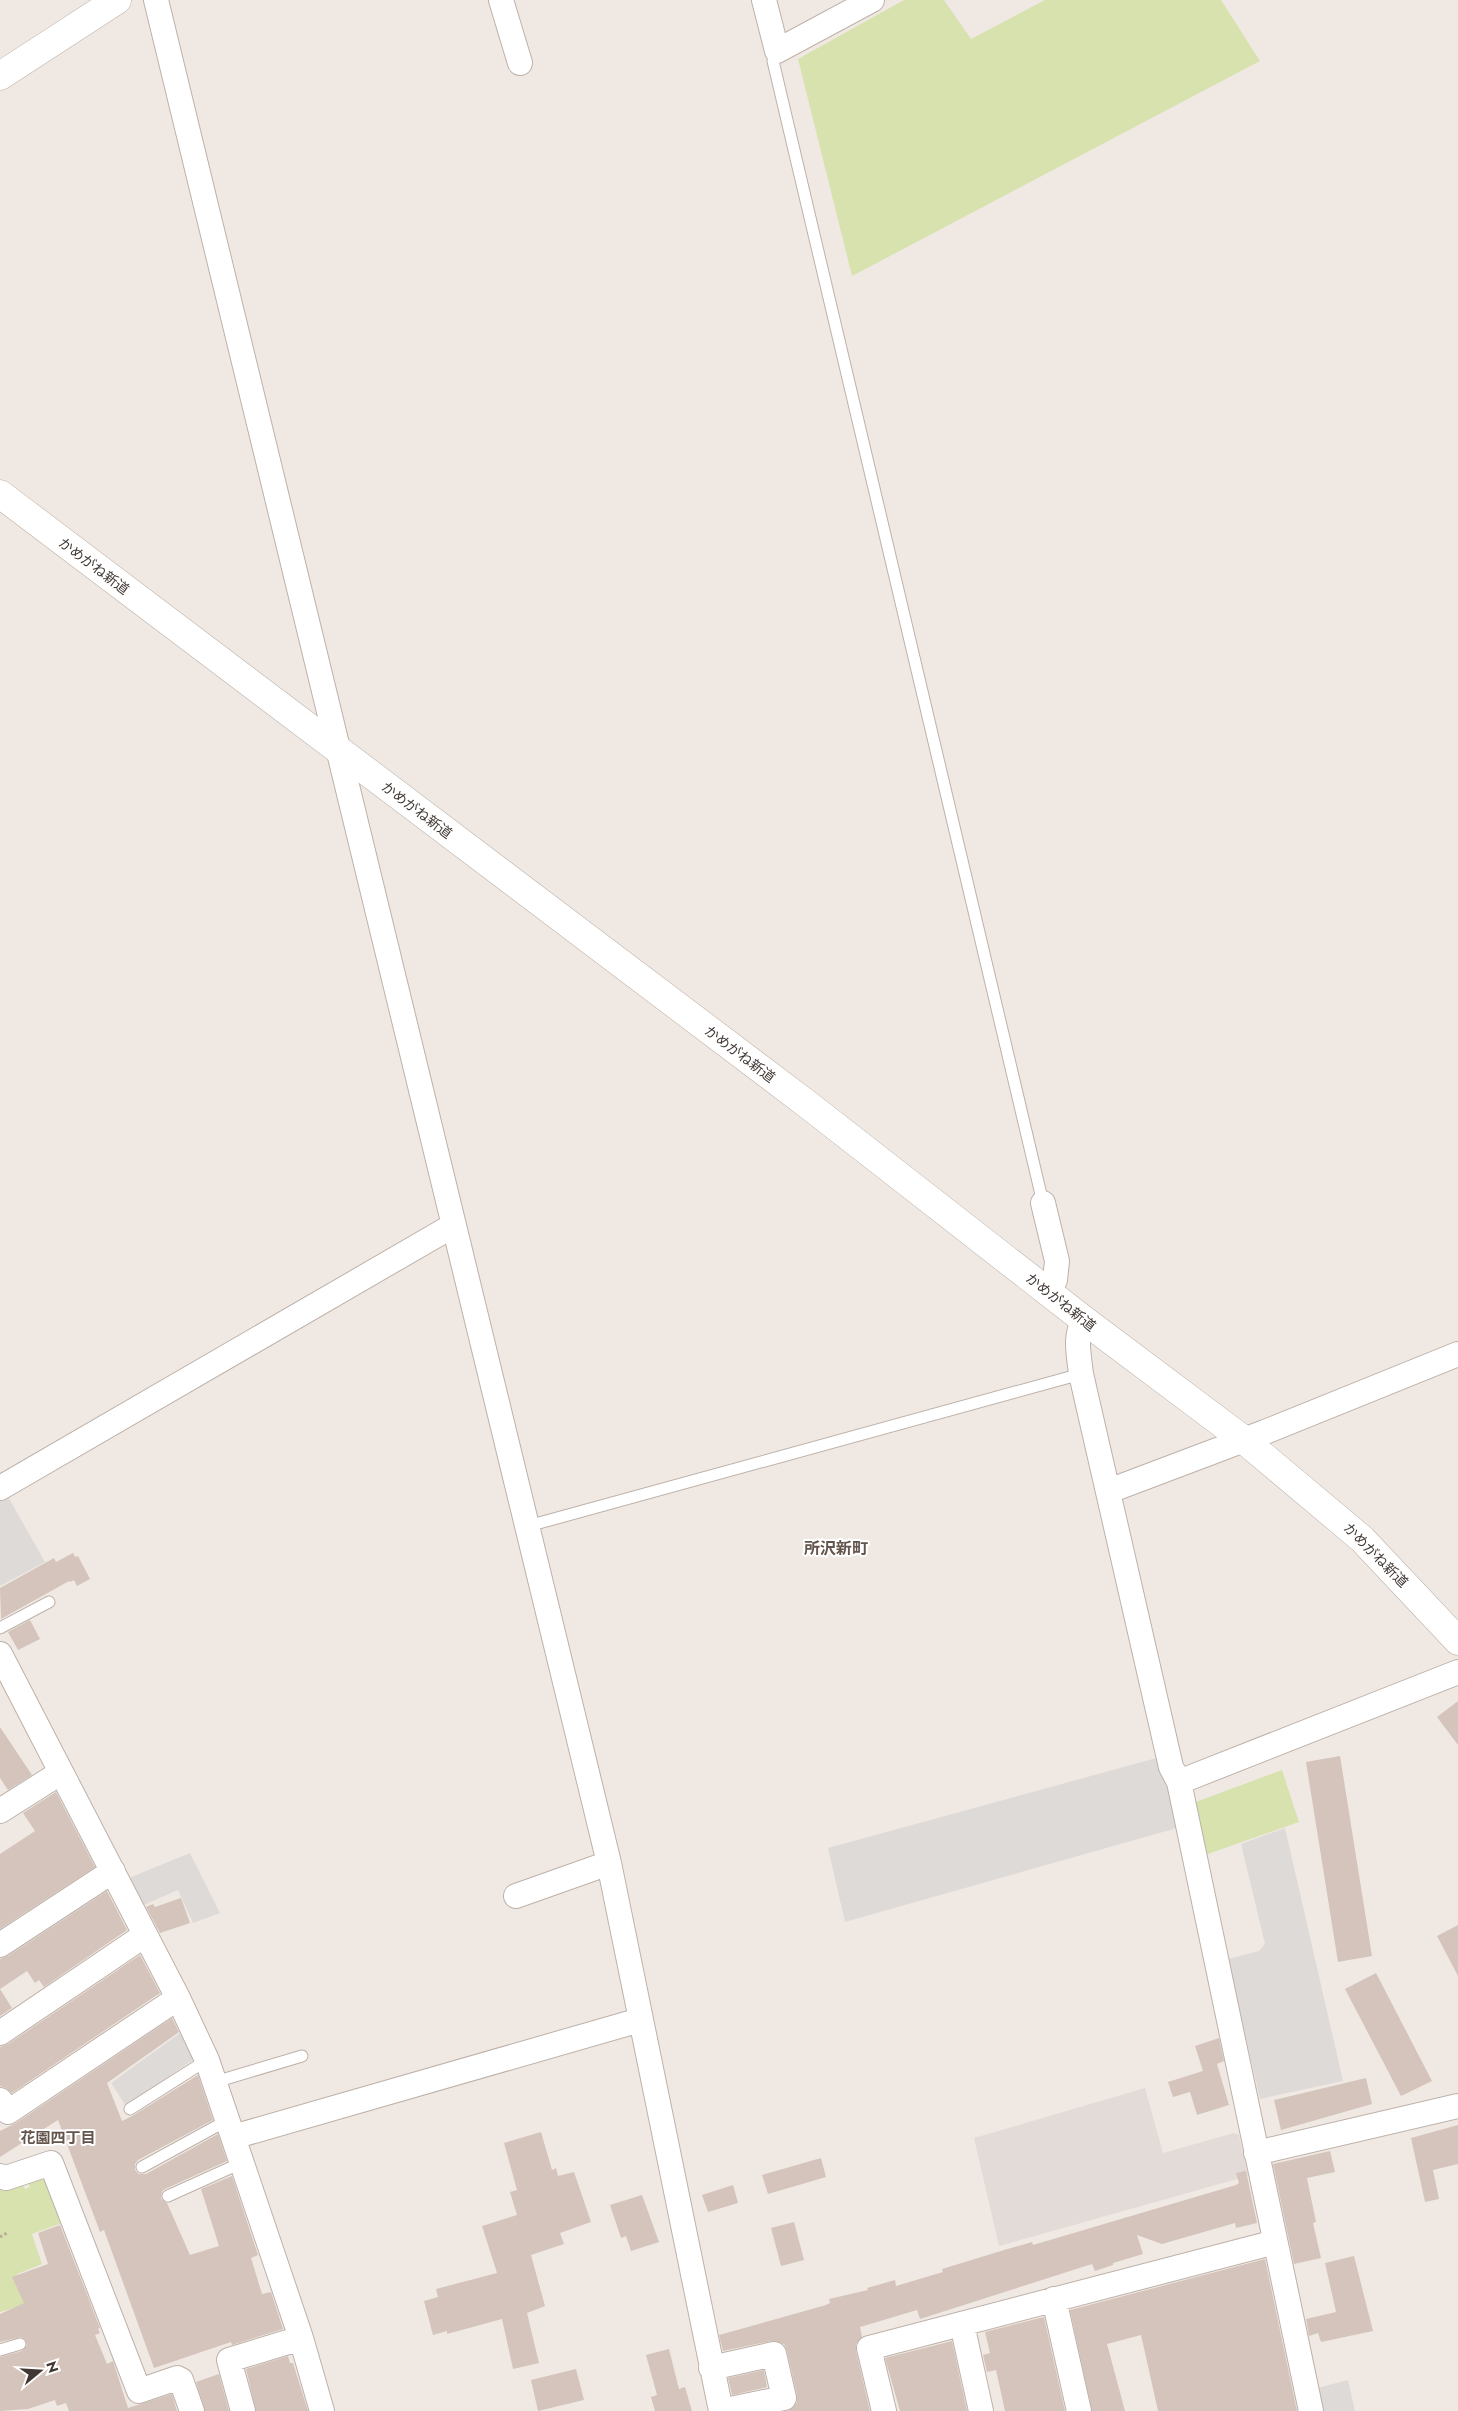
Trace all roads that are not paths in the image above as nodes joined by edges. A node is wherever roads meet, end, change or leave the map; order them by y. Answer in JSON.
{"nodes":[{"id":1,"x":117,"y":0,"type":"edge"},
{"id":2,"x":156,"y":0,"type":"edge"},
{"id":3,"x":501,"y":0,"type":"edge"},
{"id":4,"x":764,"y":0,"type":"edge"},
{"id":5,"x":872,"y":0,"type":"edge"},
{"id":6,"x":777,"y":51,"type":"junction"},
{"id":7,"x":520,"y":64,"type":"dead end"},
{"id":8,"x":0,"y":76,"type":"edge"},
{"id":9,"x":0,"y":494,"type":"edge"},
{"id":10,"x":340,"y":752,"type":"junction"},
{"id":11,"x":1043,"y":1203,"type":"joint"},
{"id":12,"x":454,"y":1225,"type":"junction"},
{"id":13,"x":1048,"y":1292,"type":"junction"},
{"id":14,"x":1084,"y":1320,"type":"junction"},
{"id":15,"x":1458,"y":1354,"type":"edge"},
{"id":16,"x":1081,"y":1374,"type":"junction"},
{"id":17,"x":1244,"y":1440,"type":"junction"},
{"id":18,"x":0,"y":1488,"type":"edge"},
{"id":19,"x":1110,"y":1491,"type":"junction"},
{"id":20,"x":528,"y":1526,"type":"junction"},
{"id":21,"x":49,"y":1602,"type":"dead end"},
{"id":22,"x":0,"y":1628,"type":"edge"},
{"id":23,"x":1458,"y":1641,"type":"edge"},
{"id":24,"x":0,"y":1654,"type":"edge"},
{"id":25,"x":1458,"y":1672,"type":"edge"},
{"id":26,"x":60,"y":1773,"type":"junction"},
{"id":27,"x":1179,"y":1782,"type":"junction"},
{"id":28,"x":0,"y":1811,"type":"edge"},
{"id":29,"x":609,"y":1863,"type":"junction"},
{"id":30,"x":113,"y":1871,"type":"junction"},
{"id":31,"x":516,"y":1896,"type":"dead end"},
{"id":32,"x":146,"y":1935,"type":"junction"},
{"id":33,"x":0,"y":1945,"type":"edge"},
{"id":34,"x":178,"y":1998,"type":"junction"},
{"id":35,"x":640,"y":2020,"type":"junction"},
{"id":36,"x":0,"y":2033,"type":"edge"},
{"id":37,"x":302,"y":2056,"type":"dead end"},
{"id":38,"x":207,"y":2060,"type":"junction"},
{"id":39,"x":215,"y":2082,"type":"junction"},
{"id":40,"x":0,"y":2100,"type":"edge"},
{"id":41,"x":1458,"y":2106,"type":"edge"},
{"id":42,"x":130,"y":2109,"type":"dead end"},
{"id":43,"x":230,"y":2128,"type":"junction"},
{"id":44,"x":1256,"y":2153,"type":"junction"},
{"id":45,"x":241,"y":2163,"type":"junction"},
{"id":46,"x":142,"y":2167,"type":"dead end"},
{"id":47,"x":0,"y":2176,"type":"edge"},
{"id":48,"x":168,"y":2196,"type":"dead end"},
{"id":49,"x":1275,"y":2242,"type":"junction"},
{"id":50,"x":1054,"y":2299,"type":"junction"},
{"id":51,"x":962,"y":2324,"type":"junction"},
{"id":52,"x":301,"y":2338,"type":"junction"},
{"id":53,"x":20,"y":2344,"type":"dead end"},
{"id":54,"x":0,"y":2350,"type":"edge"},
{"id":55,"x":712,"y":2368,"type":"junction"},
{"id":56,"x":192,"y":2411,"type":"edge"},
{"id":57,"x":243,"y":2411,"type":"edge"},
{"id":58,"x":322,"y":2411,"type":"edge"},
{"id":59,"x":721,"y":2411,"type":"edge"},
{"id":60,"x":884,"y":2411,"type":"edge"},
{"id":61,"x":981,"y":2411,"type":"edge"},
{"id":62,"x":1079,"y":2411,"type":"edge"},
{"id":63,"x":1311,"y":2411,"type":"edge"}],
"edges":[{"from":1,"to":8,"type":"street"},
{"from":2,"to":10,"type":"street"},
{"from":3,"to":7,"type":"street"},
{"from":4,"to":6,"type":"street"},
{"from":5,"to":6,"type":"street"},
{"from":6,"to":11,"type":"lane"},
{"from":9,"to":10,"type":"street","name":"かめがね新道"},
{"from":10,"to":12,"type":"street"},
{"from":10,"to":13,"type":"street","name":"かめがね新道"},
{"from":11,"to":13,"type":"street"},
{"from":12,"to":18,"type":"street"},
{"from":12,"to":20,"type":"street"},
{"from":13,"to":14,"type":"street","name":"かめがね新道"},
{"from":14,"to":16,"type":"street"},
{"from":14,"to":17,"type":"street","name":"かめがね新道"},
{"from":15,"to":17,"type":"street"},
{"from":16,"to":19,"type":"street"},
{"from":16,"to":20,"type":"lane"},
{"from":17,"to":19,"type":"street"},
{"from":17,"to":23,"type":"street","name":"かめがね新道"},
{"from":19,"to":27,"type":"street"},
{"from":20,"to":29,"type":"street"},
{"from":21,"to":22,"type":"lane"},
{"from":24,"to":26,"type":"street"},
{"from":25,"to":27,"type":"street"},
{"from":26,"to":28,"type":"street"},
{"from":26,"to":30,"type":"street"},
{"from":27,"to":44,"type":"street"},
{"from":29,"to":31,"type":"street"},
{"from":29,"to":35,"type":"street"},
{"from":30,"to":32,"type":"street"},
{"from":30,"to":33,"type":"street"},
{"from":32,"to":34,"type":"street"},
{"from":32,"to":36,"type":"street"},
{"from":34,"to":38,"type":"street"},
{"from":34,"to":40,"type":"street"},
{"from":35,"to":43,"type":"street"},
{"from":35,"to":55,"type":"street"},
{"from":37,"to":39,"type":"lane"},
{"from":38,"to":39,"type":"street"},
{"from":38,"to":42,"type":"lane"},
{"from":39,"to":43,"type":"street"},
{"from":41,"to":44,"type":"street"},
{"from":43,"to":45,"type":"street"},
{"from":43,"to":46,"type":"lane"},
{"from":44,"to":49,"type":"street"},
{"from":45,"to":48,"type":"lane"},
{"from":45,"to":52,"type":"street"},
{"from":47,"to":56,"type":"street"},
{"from":49,"to":50,"type":"street"},
{"from":49,"to":63,"type":"street"},
{"from":50,"to":51,"type":"street"},
{"from":50,"to":62,"type":"street"},
{"from":51,"to":60,"type":"street"},
{"from":51,"to":61,"type":"street"},
{"from":52,"to":57,"type":"street"},
{"from":52,"to":58,"type":"street"},
{"from":53,"to":54,"type":"lane"},
{"from":55,"to":59,"type":"street"},
{"from":55,"to":59,"type":"street"}]}
